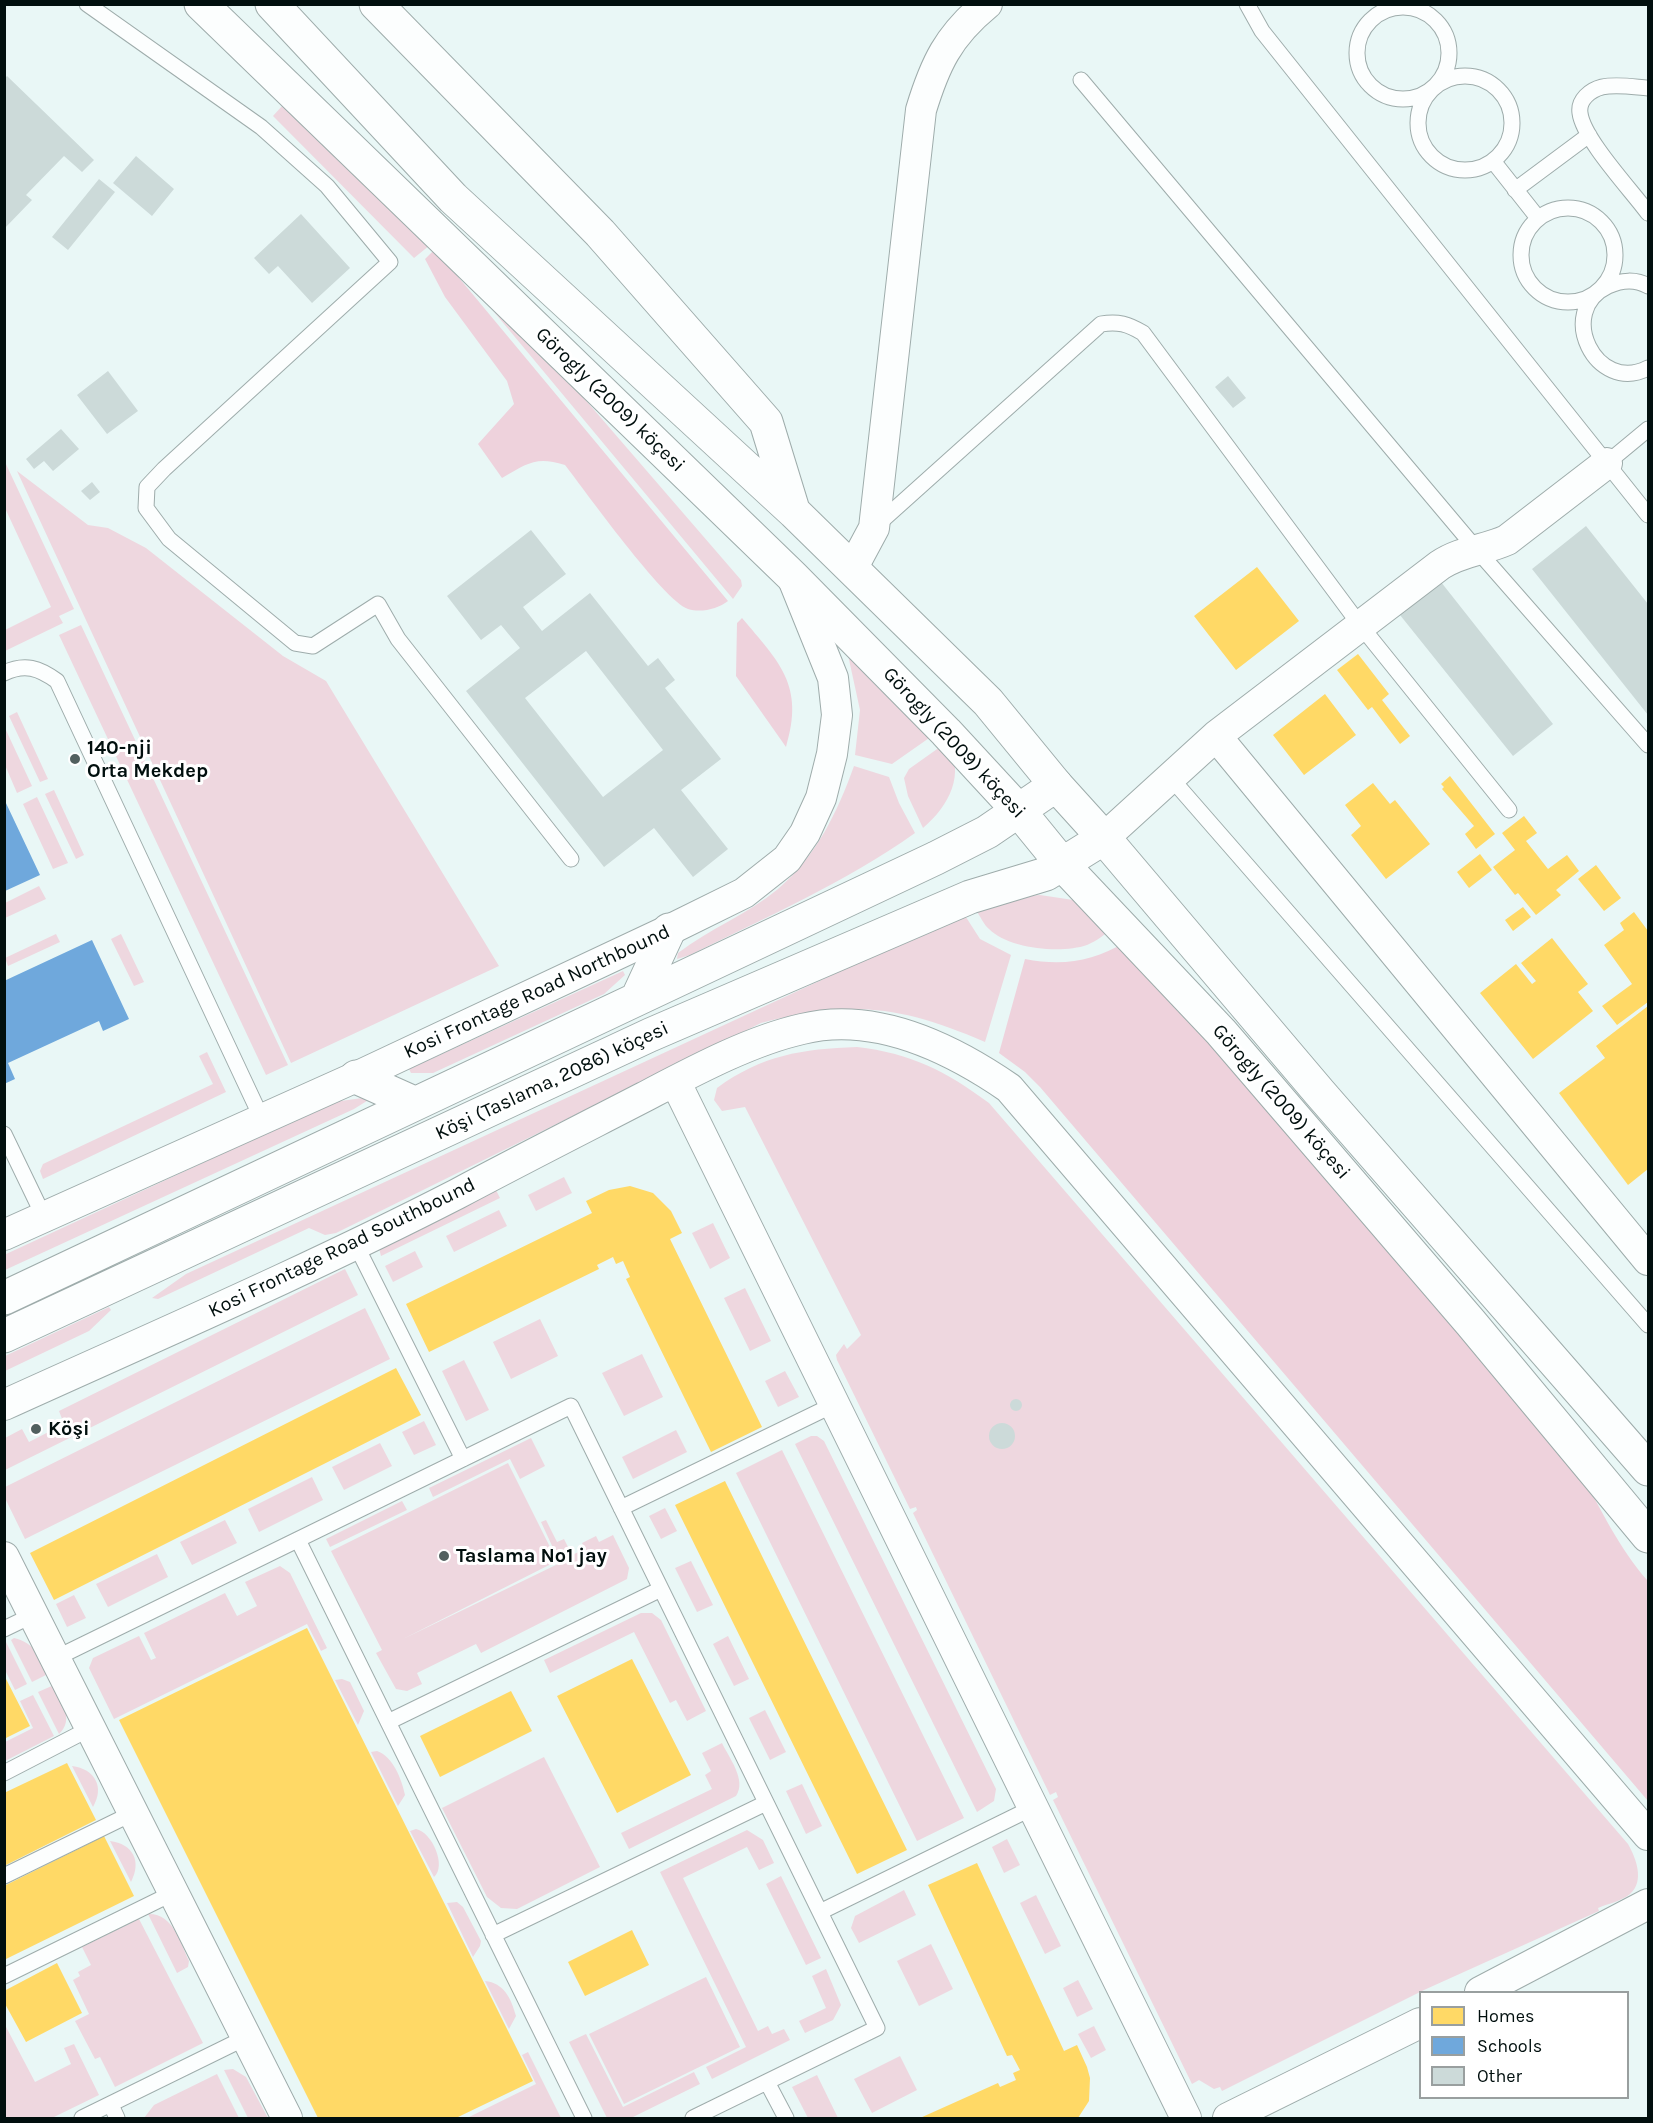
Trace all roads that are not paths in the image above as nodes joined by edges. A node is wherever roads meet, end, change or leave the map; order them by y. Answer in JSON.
{"nodes":[{"id":1,"x":87,"y":4,"type":"edge"},
{"id":2,"x":201,"y":4,"type":"edge"},
{"id":3,"x":272,"y":4,"type":"edge"},
{"id":4,"x":376,"y":4,"type":"edge"},
{"id":5,"x":987,"y":4,"type":"edge"},
{"id":6,"x":1247,"y":4,"type":"edge"},
{"id":7,"x":1081,"y":80,"type":"dead end"},
{"id":8,"x":1648,"y":88,"type":"edge"},
{"id":9,"x":1432,"y":89,"type":"junction"},
{"id":10,"x":1588,"y":135,"type":"junction"},
{"id":11,"x":1493,"y":161,"type":"junction"},
{"id":12,"x":1515,"y":190,"type":"junction"},
{"id":13,"x":1648,"y":213,"type":"edge"},
{"id":14,"x":1538,"y":218,"type":"junction"},
{"id":15,"x":1648,"y":286,"type":"edge"},
{"id":16,"x":1600,"y":290,"type":"junction"},
{"id":17,"x":1648,"y":368,"type":"edge"},
{"id":18,"x":1648,"y":429,"type":"edge"},
{"id":19,"x":1607,"y":463,"type":"junction"},
{"id":20,"x":794,"y":512,"type":"junction"},
{"id":21,"x":1648,"y":515,"type":"edge"},
{"id":22,"x":874,"y":528,"type":"junction"},
{"id":23,"x":1477,"y":550,"type":"junction"},
{"id":24,"x":852,"y":569,"type":"junction"},
{"id":25,"x":792,"y":576,"type":"junction"},
{"id":26,"x":1360,"y":625,"type":"junction"},
{"id":27,"x":4,"y":673,"type":"edge"},
{"id":28,"x":1216,"y":736,"type":"junction"},
{"id":29,"x":1648,"y":745,"type":"edge"},
{"id":30,"x":1170,"y":777,"type":"junction"},
{"id":31,"x":1056,"y":785,"type":"junction"},
{"id":32,"x":1509,"y":810,"type":"dead end"},
{"id":33,"x":1019,"y":811,"type":"junction"},
{"id":34,"x":1104,"y":837,"type":"junction"},
{"id":35,"x":571,"y":859,"type":"dead end"},
{"id":36,"x":1063,"y":865,"type":"junction"},
{"id":37,"x":669,"y":930,"type":"junction"},
{"id":38,"x":637,"y":999,"type":"junction"},
{"id":39,"x":356,"y":1077,"type":"junction"},
{"id":40,"x":675,"y":1082,"type":"junction"},
{"id":41,"x":414,"y":1103,"type":"junction"},
{"id":42,"x":262,"y":1119,"type":"junction"},
{"id":43,"x":4,"y":1134,"type":"edge"},
{"id":44,"x":44,"y":1217,"type":"junction"},
{"id":45,"x":4,"y":1234,"type":"edge"},
{"id":46,"x":356,"y":1245,"type":"junction"},
{"id":47,"x":1648,"y":1260,"type":"edge"},
{"id":48,"x":4,"y":1298,"type":"edge"},
{"id":49,"x":1648,"y":1325,"type":"edge"},
{"id":50,"x":4,"y":1336,"type":"edge"},
{"id":51,"x":4,"y":1405,"type":"edge"},
{"id":52,"x":833,"y":1405,"type":"junction"},
{"id":53,"x":463,"y":1459,"type":"junction"},
{"id":54,"x":1648,"y":1469,"type":"edge"},
{"id":55,"x":621,"y":1508,"type":"junction"},
{"id":56,"x":1648,"y":1536,"type":"edge"},
{"id":57,"x":297,"y":1540,"type":"junction"},
{"id":58,"x":4,"y":1557,"type":"edge"},
{"id":59,"x":661,"y":1589,"type":"junction"},
{"id":60,"x":33,"y":1615,"type":"junction"},
{"id":61,"x":4,"y":1629,"type":"edge"},
{"id":62,"x":56,"y":1658,"type":"junction"},
{"id":63,"x":388,"y":1722,"type":"junction"},
{"id":64,"x":91,"y":1728,"type":"junction"},
{"id":65,"x":4,"y":1773,"type":"edge"},
{"id":66,"x":766,"y":1803,"type":"junction"},
{"id":67,"x":1032,"y":1808,"type":"junction"},
{"id":68,"x":133,"y":1813,"type":"junction"},
{"id":69,"x":1648,"y":1835,"type":"edge"},
{"id":70,"x":4,"y":1876,"type":"edge"},
{"id":71,"x":173,"y":1893,"type":"junction"},
{"id":72,"x":1648,"y":1904,"type":"edge"},
{"id":73,"x":820,"y":1912,"type":"junction"},
{"id":74,"x":494,"y":1935,"type":"junction"},
{"id":75,"x":4,"y":1976,"type":"edge"},
{"id":76,"x":1482,"y":1991,"type":"edge"},
{"id":77,"x":1419,"y":2023,"type":"edge"},
{"id":78,"x":247,"y":2037,"type":"junction"},
{"id":79,"x":767,"y":2082,"type":"junction"},
{"id":80,"x":114,"y":2111,"type":"edge"},
{"id":81,"x":82,"y":2118,"type":"edge"},
{"id":82,"x":287,"y":2118,"type":"edge"},
{"id":83,"x":584,"y":2118,"type":"edge"},
{"id":84,"x":693,"y":2118,"type":"edge"},
{"id":85,"x":786,"y":2118,"type":"edge"},
{"id":86,"x":1186,"y":2118,"type":"edge"},
{"id":87,"x":1228,"y":2118,"type":"edge"}],
"edges":[{"from":1,"to":35,"type":"lane"},
{"from":2,"to":25,"type":"main road","name":"Görogly (2009) köçesi"},
{"from":3,"to":20,"type":"main road","name":"Görogly (2009) köçesi"},
{"from":4,"to":20,"type":"main road"},
{"from":5,"to":22,"type":"street"},
{"from":6,"to":19,"type":"lane"},
{"from":7,"to":23,"type":"lane"},
{"from":8,"to":10,"type":"lane"},
{"from":9,"to":9,"type":"lane"},
{"from":9,"to":11,"type":"lane"},
{"from":9,"to":11,"type":"lane"},
{"from":10,"to":12,"type":"lane"},
{"from":10,"to":13,"type":"lane"},
{"from":11,"to":12,"type":"lane"},
{"from":12,"to":14,"type":"lane"},
{"from":14,"to":16,"type":"lane"},
{"from":14,"to":16,"type":"lane"},
{"from":15,"to":16,"type":"lane"},
{"from":16,"to":17,"type":"lane"},
{"from":18,"to":19,"type":"lane"},
{"from":19,"to":21,"type":"lane"},
{"from":19,"to":23,"type":"street"},
{"from":20,"to":24,"type":"main road","name":"Görogly (2009) köçesi"},
{"from":22,"to":24,"type":"street"},
{"from":22,"to":26,"type":"lane"},
{"from":23,"to":26,"type":"street"},
{"from":23,"to":29,"type":"lane"},
{"from":24,"to":31,"type":"main road","name":"Görogly (2009) köçesi"},
{"from":25,"to":33,"type":"main road","name":"Görogly (2009) köçesi"},
{"from":25,"to":37,"type":"street","name":"Kosi Frontage Road Northbound"},
{"from":26,"to":28,"type":"street"},
{"from":26,"to":32,"type":"lane"},
{"from":27,"to":42,"type":"lane"},
{"from":28,"to":30,"type":"street"},
{"from":28,"to":47,"type":"street"},
{"from":30,"to":34,"type":"street"},
{"from":30,"to":49,"type":"lane"},
{"from":31,"to":33,"type":"main road","name":"Köşi (Taslama, 2086) köçesi"},
{"from":31,"to":34,"type":"main road","name":"Görogly (2009) köçesi"},
{"from":33,"to":36,"type":"main road","name":"Görogly (2009) köçesi"},
{"from":33,"to":38,"type":"main road","name":"Köşi (Taslama, 2086) köçesi"},
{"from":34,"to":36,"type":"main road","name":"Köşi (Taslama, 2086) köçesi"},
{"from":34,"to":54,"type":"main road","name":"Görogly (2009) köçesi"},
{"from":36,"to":50,"type":"main road","name":"Köşi (Taslama, 2086) köçesi"},
{"from":36,"to":56,"type":"main road","name":"Görogly (2009) köçesi"},
{"from":37,"to":38,"type":"main road"},
{"from":37,"to":39,"type":"street","name":"Kosi Frontage Road Northbound"},
{"from":38,"to":41,"type":"main road","name":"Köşi (Taslama, 2086) köçesi"},
{"from":39,"to":41,"type":"main road"},
{"from":39,"to":42,"type":"street","name":"Kosi Frontage Road Northbound"},
{"from":40,"to":46,"type":"street","name":"Kosi Frontage Road Southbound"},
{"from":40,"to":52,"type":"street"},
{"from":40,"to":69,"type":"street","name":"Kosi Frontage Road Southbound"},
{"from":41,"to":48,"type":"main road","name":"Köşi (Taslama, 2086) köçesi"},
{"from":42,"to":44,"type":"street","name":"Kosi Frontage Road Northbound"},
{"from":43,"to":44,"type":"lane"},
{"from":44,"to":45,"type":"street","name":"Kosi Frontage Road Northbound"},
{"from":46,"to":51,"type":"street","name":"Kosi Frontage Road Southbound"},
{"from":46,"to":53,"type":"lane"},
{"from":52,"to":55,"type":"lane"},
{"from":52,"to":67,"type":"street"},
{"from":53,"to":55,"type":"lane"},
{"from":53,"to":57,"type":"lane"},
{"from":55,"to":59,"type":"lane"},
{"from":57,"to":62,"type":"lane"},
{"from":57,"to":63,"type":"lane"},
{"from":58,"to":60,"type":"street"},
{"from":59,"to":63,"type":"lane"},
{"from":59,"to":66,"type":"lane"},
{"from":60,"to":61,"type":"lane"},
{"from":60,"to":62,"type":"street"},
{"from":62,"to":64,"type":"street"},
{"from":63,"to":74,"type":"lane"},
{"from":64,"to":65,"type":"lane"},
{"from":64,"to":68,"type":"street"},
{"from":66,"to":73,"type":"lane"},
{"from":66,"to":74,"type":"lane"},
{"from":67,"to":73,"type":"lane"},
{"from":67,"to":86,"type":"street"},
{"from":68,"to":70,"type":"lane"},
{"from":68,"to":71,"type":"street"},
{"from":71,"to":75,"type":"lane"},
{"from":71,"to":78,"type":"street"},
{"from":72,"to":76,"type":"street"},
{"from":73,"to":79,"type":"lane"},
{"from":74,"to":83,"type":"lane"},
{"from":77,"to":87,"type":"street"},
{"from":78,"to":80,"type":"lane"},
{"from":78,"to":82,"type":"street"},
{"from":79,"to":84,"type":"lane"},
{"from":79,"to":85,"type":"lane"},
{"from":80,"to":81,"type":"lane"}]}
